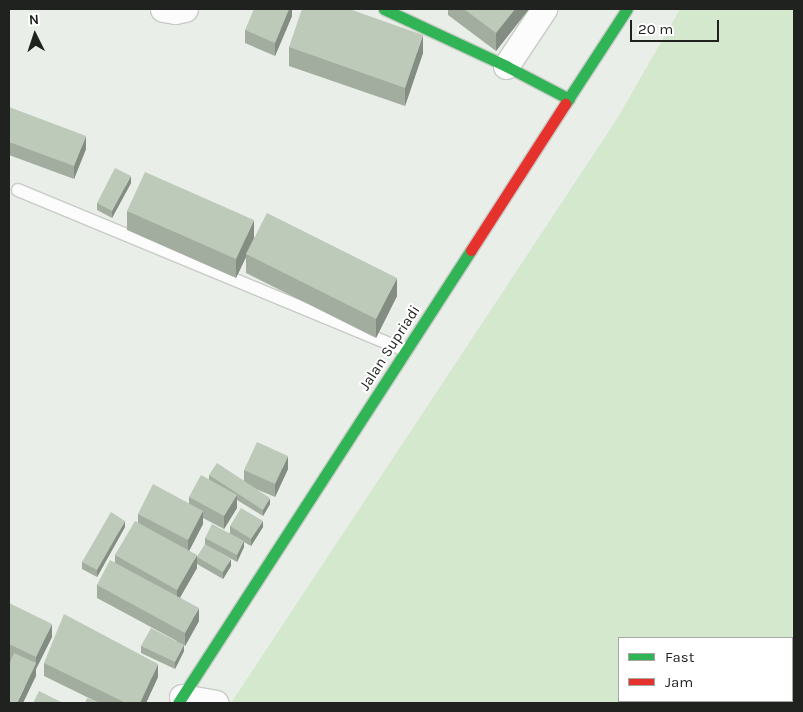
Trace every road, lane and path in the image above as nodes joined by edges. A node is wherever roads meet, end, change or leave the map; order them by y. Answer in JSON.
{"nodes":[{"id":1,"x":163,"y":9,"type":"edge"},
{"id":2,"x":185,"y":9,"type":"edge"},
{"id":3,"x":384,"y":9,"type":"edge"},
{"id":4,"x":544,"y":9,"type":"edge"},
{"id":5,"x":627,"y":9,"type":"edge"},
{"id":6,"x":506,"y":66,"type":"junction"},
{"id":7,"x":569,"y":99,"type":"junction"},
{"id":8,"x":18,"y":190,"type":"dead end"},
{"id":9,"x":406,"y":351,"type":"junction"},
{"id":10,"x":180,"y":700,"type":"edge"},
{"id":11,"x":215,"y":703,"type":"edge"}],
"edges":[{"from":1,"to":2,"type":"street"},
{"from":3,"to":6,"type":"main road"},
{"from":4,"to":6,"type":"street"},
{"from":5,"to":7,"type":"main road","name":"Jalan Supriadi"},
{"from":6,"to":7,"type":"main road"},
{"from":7,"to":9,"type":"main road","name":"Jalan Supriadi"},
{"from":8,"to":9,"type":"lane"},
{"from":9,"to":10,"type":"main road","name":"Jalan Supriadi"},
{"from":10,"to":11,"type":"street"}]}
